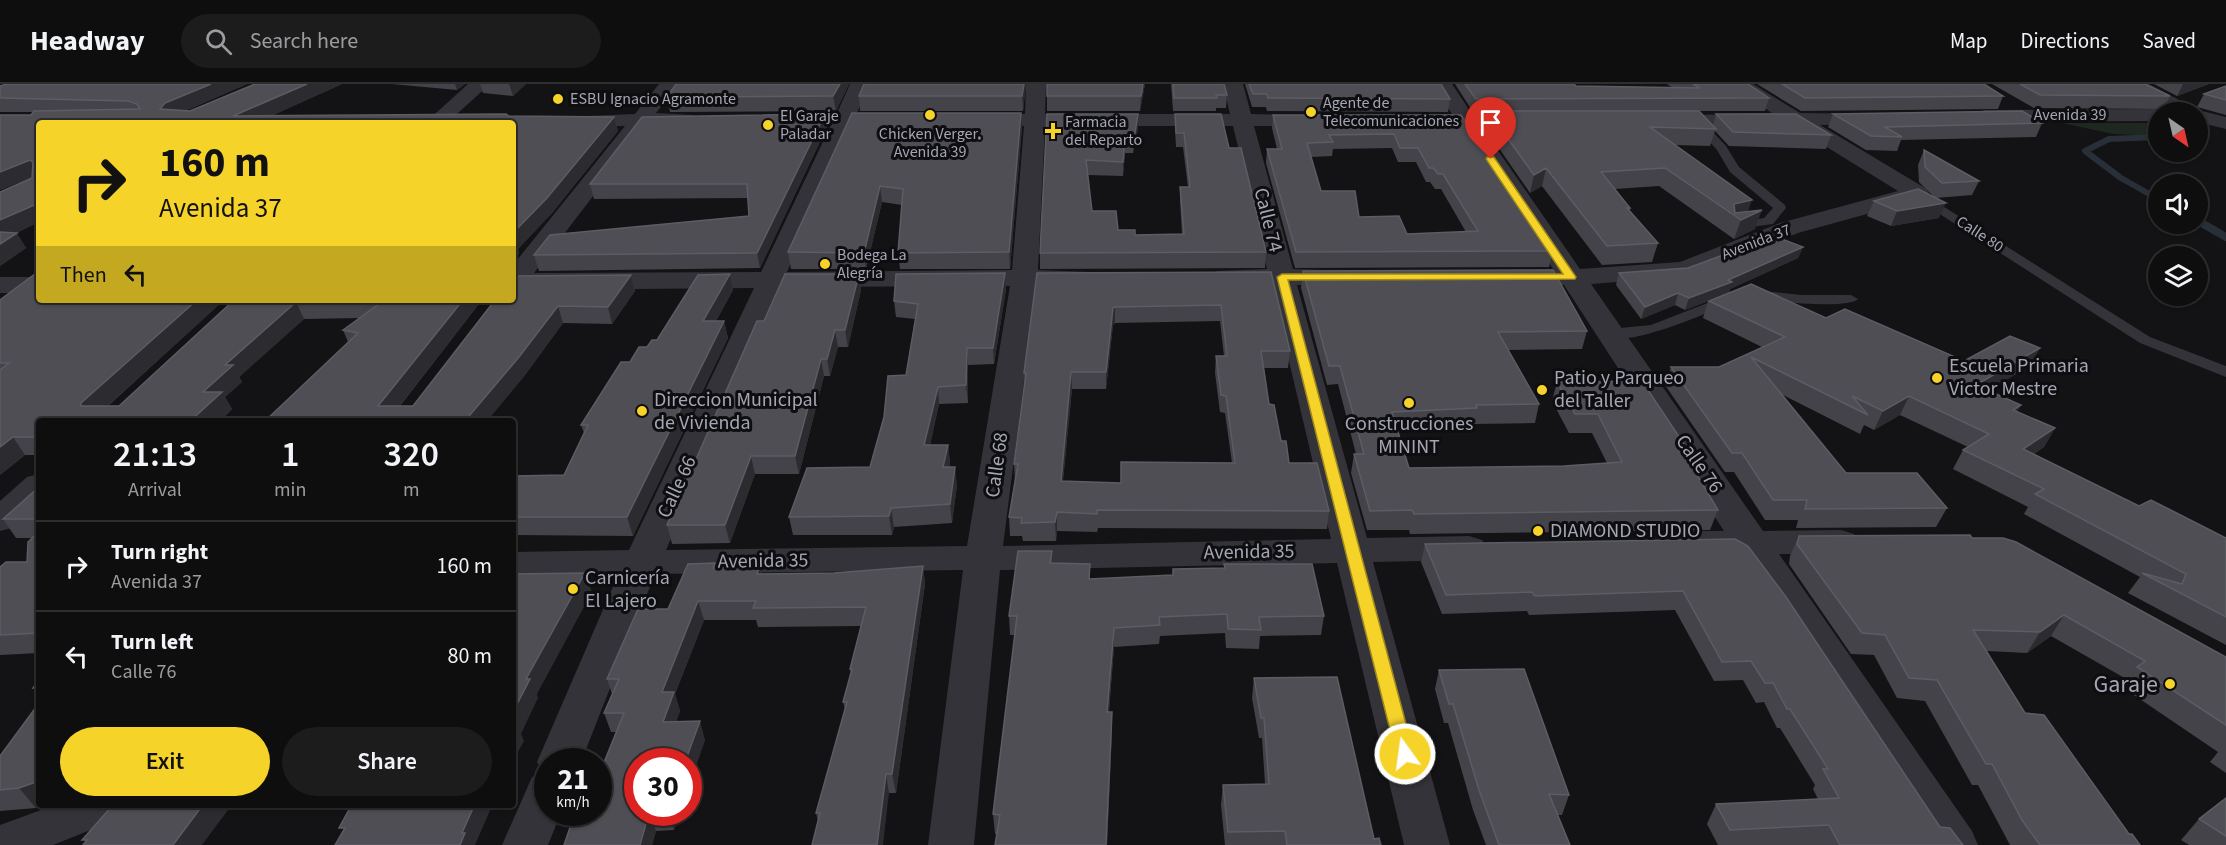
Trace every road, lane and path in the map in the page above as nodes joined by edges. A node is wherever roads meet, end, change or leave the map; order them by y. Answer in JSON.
{"nodes":[{"id":1,"x":480,"y":84,"type":"edge"},
{"id":2,"x":669,"y":84,"type":"edge"},
{"id":3,"x":860,"y":84,"type":"edge"},
{"id":4,"x":1036,"y":84,"type":"edge"},
{"id":5,"x":1233,"y":84,"type":"edge"},
{"id":6,"x":1442,"y":84,"type":"edge"},
{"id":7,"x":1739,"y":84,"type":"edge"},
{"id":8,"x":2134,"y":84,"type":"edge"},
{"id":9,"x":1992,"y":94,"type":"edge"},
{"id":10,"x":2169,"y":102,"type":"edge"},
{"id":11,"x":2148,"y":110,"type":"edge"},
{"id":12,"x":2027,"y":115,"type":"junction"},
{"id":13,"x":1969,"y":116,"type":"edge"},
{"id":14,"x":1900,"y":117,"type":"edge"},
{"id":15,"x":2208,"y":117,"type":"edge"},
{"id":16,"x":710,"y":119,"type":"edge"},
{"id":17,"x":767,"y":119,"type":"edge"},
{"id":18,"x":846,"y":119,"type":"junction"},
{"id":19,"x":916,"y":119,"type":"edge"},
{"id":20,"x":1242,"y":119,"type":"junction"},
{"id":21,"x":1796,"y":119,"type":"junction"},
{"id":22,"x":439,"y":120,"type":"edge"},
{"id":23,"x":641,"y":120,"type":"junction"},
{"id":24,"x":951,"y":120,"type":"edge"},
{"id":25,"x":1033,"y":120,"type":"junction"},
{"id":26,"x":1335,"y":120,"type":"edge"},
{"id":27,"x":1406,"y":120,"type":"edge"},
{"id":28,"x":1464,"y":120,"type":"junction"},
{"id":29,"x":1557,"y":120,"type":"edge"},
{"id":30,"x":1638,"y":120,"type":"edge"},
{"id":31,"x":1696,"y":120,"type":"junction"},
{"id":32,"x":550,"y":121,"type":"edge"},
{"id":33,"x":2226,"y":123,"type":"edge"},
{"id":34,"x":1917,"y":193,"type":"junction"},
{"id":35,"x":1735,"y":227,"type":"edge"},
{"id":36,"x":516,"y":277,"type":"edge"},
{"id":37,"x":1200,"y":277,"type":"edge"},
{"id":38,"x":1282,"y":277,"type":"junction"},
{"id":39,"x":1374,"y":277,"type":"edge"},
{"id":40,"x":1490,"y":277,"type":"edge"},
{"id":41,"x":1571,"y":277,"type":"junction"},
{"id":42,"x":1024,"y":278,"type":"junction"},
{"id":43,"x":1106,"y":278,"type":"edge"},
{"id":44,"x":772,"y":280,"type":"junction"},
{"id":45,"x":516,"y":281,"type":"edge"},
{"id":46,"x":36,"y":285,"type":"edge"},
{"id":47,"x":4,"y":287,"type":"edge"},
{"id":48,"x":1851,"y":299,"type":"dead end"},
{"id":49,"x":1610,"y":334,"type":"junction"},
{"id":50,"x":2226,"y":372,"type":"edge"},
{"id":51,"x":36,"y":487,"type":"edge"},
{"id":52,"x":0,"y":520,"type":"edge"},
{"id":53,"x":1753,"y":542,"type":"junction"},
{"id":54,"x":1869,"y":542,"type":"edge"},
{"id":55,"x":1659,"y":544,"type":"edge"},
{"id":56,"x":1506,"y":547,"type":"edge"},
{"id":57,"x":1353,"y":550,"type":"junction"},
{"id":58,"x":983,"y":558,"type":"junction"},
{"id":59,"x":642,"y":562,"type":"junction"},
{"id":60,"x":516,"y":564,"type":"edge"},
{"id":61,"x":565,"y":748,"type":"edge"},
{"id":62,"x":95,"y":808,"type":"edge"},
{"id":63,"x":97,"y":808,"type":"edge"},
{"id":64,"x":534,"y":823,"type":"edge"},
{"id":65,"x":0,"y":845,"type":"edge"},
{"id":66,"x":68,"y":845,"type":"edge"},
{"id":67,"x":525,"y":845,"type":"edge"},
{"id":68,"x":951,"y":845,"type":"edge"},
{"id":69,"x":1427,"y":845,"type":"edge"},
{"id":70,"x":1955,"y":845,"type":"edge"}],
"edges":[{"from":1,"to":22,"type":"street"},
{"from":2,"to":23,"type":"street"},
{"from":3,"to":18,"type":"street","name":"Calle 66"},
{"from":4,"to":25,"type":"street","name":"Calle 68"},
{"from":5,"to":20,"type":"street","name":"Calle 74"},
{"from":6,"to":28,"type":"street","name":"Calle 76"},
{"from":7,"to":21,"type":"street","name":"Calle 80"},
{"from":8,"to":10,"type":"street"},
{"from":9,"to":12,"type":"street"},
{"from":11,"to":12,"type":"street","name":"Avenida 39"},
{"from":12,"to":13,"type":"street","name":"Avenida 39"},
{"from":14,"to":21,"type":"street"},
{"from":15,"to":33,"type":"street"},
{"from":16,"to":23,"type":"street"},
{"from":17,"to":18,"type":"street"},
{"from":18,"to":19,"type":"street"},
{"from":18,"to":44,"type":"street","name":"Calle 66"},
{"from":20,"to":25,"type":"street"},
{"from":20,"to":26,"type":"street"},
{"from":20,"to":38,"type":"street","name":"Calle 74"},
{"from":21,"to":31,"type":"street"},
{"from":21,"to":34,"type":"street","name":"Calle 80"},
{"from":23,"to":32,"type":"street"},
{"from":23,"to":36,"type":"street"},
{"from":24,"to":25,"type":"street"},
{"from":25,"to":42,"type":"street","name":"Calle 68"},
{"from":27,"to":28,"type":"street"},
{"from":28,"to":29,"type":"street"},
{"from":28,"to":41,"type":"street","name":"Calle 76"},
{"from":30,"to":31,"type":"street"},
{"from":31,"to":35,"type":"lane"},
{"from":34,"to":41,"type":"street","name":"Avenida 37"},
{"from":34,"to":50,"type":"lane","name":"Calle 80"},
{"from":37,"to":38,"type":"street"},
{"from":38,"to":39,"type":"street"},
{"from":38,"to":57,"type":"street","name":"Calle 74"},
{"from":40,"to":41,"type":"street","name":"Avenida 37"},
{"from":41,"to":49,"type":"street","name":"Calle 76"},
{"from":42,"to":43,"type":"street"},
{"from":42,"to":44,"type":"street"},
{"from":42,"to":58,"type":"street","name":"Calle 68"},
{"from":44,"to":45,"type":"street"},
{"from":44,"to":59,"type":"street","name":"Calle 66"},
{"from":46,"to":47,"type":"street"},
{"from":48,"to":49,"type":"lane"},
{"from":49,"to":53,"type":"street","name":"Calle 76"},
{"from":51,"to":52,"type":"street"},
{"from":53,"to":54,"type":"street"},
{"from":53,"to":55,"type":"street"},
{"from":53,"to":70,"type":"street","name":"Calle 76"},
{"from":56,"to":57,"type":"street","name":"Avenida 35"},
{"from":57,"to":58,"type":"street","name":"Avenida 35"},
{"from":57,"to":69,"type":"street","name":"Calle 74"},
{"from":58,"to":59,"type":"street","name":"Avenida 35"},
{"from":58,"to":68,"type":"street","name":"Calle 68"},
{"from":59,"to":60,"type":"street","name":"Avenida 35"},
{"from":59,"to":61,"type":"street","name":"Calle 66"},
{"from":62,"to":65,"type":"street"},
{"from":63,"to":66,"type":"street"},
{"from":64,"to":67,"type":"street"}]}
